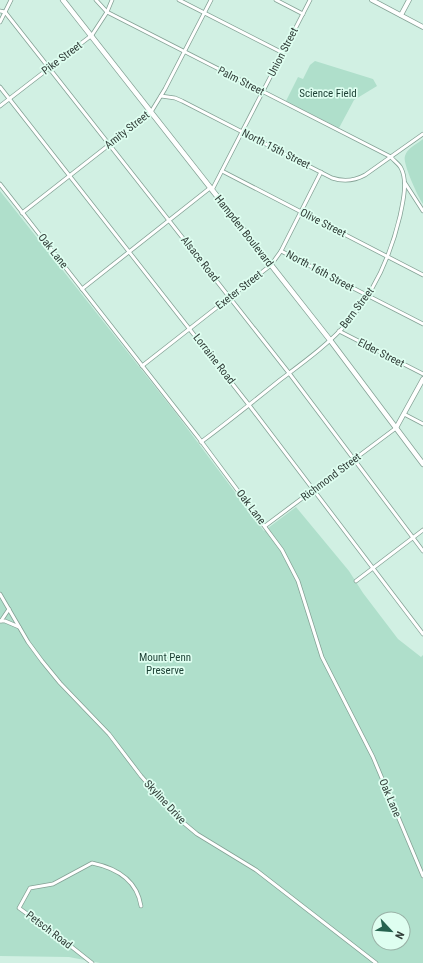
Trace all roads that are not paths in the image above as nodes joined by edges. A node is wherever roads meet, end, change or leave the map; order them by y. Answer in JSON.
{"nodes":[{"id":1,"x":11,"y":0,"type":"edge"},
{"id":2,"x":63,"y":0,"type":"edge"},
{"id":3,"x":96,"y":0,"type":"edge"},
{"id":4,"x":112,"y":0,"type":"edge"},
{"id":5,"x":180,"y":0,"type":"edge"},
{"id":6,"x":211,"y":0,"type":"edge"},
{"id":7,"x":276,"y":0,"type":"edge"},
{"id":8,"x":310,"y":0,"type":"edge"},
{"id":9,"x":372,"y":0,"type":"edge"},
{"id":10,"x":409,"y":0,"type":"edge"},
{"id":11,"x":0,"y":11,"type":"edge"},
{"id":12,"x":5,"y":12,"type":"junction"},
{"id":13,"x":107,"y":12,"type":"junction"},
{"id":14,"x":204,"y":13,"type":"junction"},
{"id":15,"x":303,"y":14,"type":"junction"},
{"id":16,"x":401,"y":15,"type":"junction"},
{"id":17,"x":0,"y":22,"type":"edge"},
{"id":18,"x":423,"y":26,"type":"edge"},
{"id":19,"x":92,"y":36,"type":"junction"},
{"id":20,"x":184,"y":52,"type":"junction"},
{"id":21,"x":283,"y":53,"type":"junction"},
{"id":22,"x":49,"y":67,"type":"junction"},
{"id":23,"x":0,"y":87,"type":"edge"},
{"id":24,"x":262,"y":92,"type":"junction"},
{"id":25,"x":161,"y":96,"type":"junction"},
{"id":26,"x":9,"y":99,"type":"junction"},
{"id":27,"x":0,"y":106,"type":"edge"},
{"id":28,"x":150,"y":112,"type":"junction"},
{"id":29,"x":242,"y":132,"type":"junction"},
{"id":30,"x":423,"y":134,"type":"edge"},
{"id":31,"x":109,"y":144,"type":"junction"},
{"id":32,"x":391,"y":158,"type":"junction"},
{"id":33,"x":222,"y":171,"type":"junction"},
{"id":34,"x":321,"y":172,"type":"junction"},
{"id":35,"x":70,"y":175,"type":"junction"},
{"id":36,"x":405,"y":183,"type":"junction"},
{"id":37,"x":0,"y":184,"type":"edge"},
{"id":38,"x":211,"y":189,"type":"junction"},
{"id":39,"x":423,"y":211,"type":"edge"},
{"id":40,"x":22,"y":212,"type":"junction"},
{"id":41,"x":301,"y":212,"type":"junction"},
{"id":42,"x":169,"y":220,"type":"junction"},
{"id":43,"x":281,"y":251,"type":"junction"},
{"id":44,"x":130,"y":252,"type":"junction"},
{"id":45,"x":388,"y":257,"type":"junction"},
{"id":46,"x":271,"y":265,"type":"junction"},
{"id":47,"x":423,"y":275,"type":"edge"},
{"id":48,"x":82,"y":289,"type":"junction"},
{"id":49,"x":368,"y":296,"type":"junction"},
{"id":50,"x":230,"y":298,"type":"junction"},
{"id":51,"x":423,"y":324,"type":"edge"},
{"id":52,"x":190,"y":328,"type":"junction"},
{"id":53,"x":339,"y":331,"type":"junction"},
{"id":54,"x":330,"y":340,"type":"junction"},
{"id":55,"x":142,"y":366,"type":"junction"},
{"id":56,"x":289,"y":373,"type":"junction"},
{"id":57,"x":423,"y":374,"type":"edge"},
{"id":58,"x":423,"y":380,"type":"edge"},
{"id":59,"x":250,"y":405,"type":"junction"},
{"id":60,"x":404,"y":414,"type":"junction"},
{"id":61,"x":423,"y":424,"type":"edge"},
{"id":62,"x":396,"y":428,"type":"junction"},
{"id":63,"x":201,"y":442,"type":"junction"},
{"id":64,"x":354,"y":460,"type":"junction"},
{"id":65,"x":423,"y":464,"type":"edge"},
{"id":66,"x":313,"y":490,"type":"junction"},
{"id":67,"x":265,"y":526,"type":"junction"},
{"id":68,"x":423,"y":530,"type":"edge"},
{"id":69,"x":413,"y":538,"type":"junction"},
{"id":70,"x":423,"y":551,"type":"edge"},
{"id":71,"x":372,"y":568,"type":"junction"},
{"id":72,"x":356,"y":581,"type":"dead end"},
{"id":73,"x":0,"y":594,"type":"edge"},
{"id":74,"x":9,"y":609,"type":"junction"},
{"id":75,"x":1,"y":621,"type":"edge"},
{"id":76,"x":20,"y":628,"type":"junction"},
{"id":77,"x":423,"y":634,"type":"edge"},
{"id":78,"x":423,"y":876,"type":"edge"},
{"id":79,"x":142,"y":906,"type":"dead end"},
{"id":80,"x":92,"y":963,"type":"edge"},
{"id":81,"x":376,"y":963,"type":"edge"}],
"edges":[{"from":1,"to":12,"type":"street"},
{"from":2,"to":19,"type":"main road","name":"Hampden Boulevard"},
{"from":3,"to":13,"type":"street","name":"Palm Street"},
{"from":4,"to":13,"type":"street","name":"Pike Street"},
{"from":5,"to":14,"type":"street"},
{"from":6,"to":14,"type":"street","name":"Amity Street"},
{"from":7,"to":15,"type":"street"},
{"from":8,"to":15,"type":"street","name":"Union Street"},
{"from":9,"to":16,"type":"street"},
{"from":10,"to":16,"type":"street"},
{"from":11,"to":12,"type":"street"},
{"from":12,"to":17,"type":"street"},
{"from":12,"to":22,"type":"street","name":"Alsace Road"},
{"from":13,"to":19,"type":"street","name":"Pike Street"},
{"from":13,"to":20,"type":"street","name":"Palm Street"},
{"from":14,"to":20,"type":"street","name":"Amity Street"},
{"from":14,"to":21,"type":"street"},
{"from":15,"to":21,"type":"street","name":"Union Street"},
{"from":16,"to":18,"type":"street"},
{"from":19,"to":22,"type":"street","name":"Pike Street"},
{"from":19,"to":28,"type":"main road","name":"Hampden Boulevard"},
{"from":20,"to":24,"type":"street","name":"Palm Street"},
{"from":20,"to":25,"type":"street","name":"Amity Street"},
{"from":21,"to":24,"type":"street","name":"Union Street"},
{"from":22,"to":26,"type":"street","name":"Pike Street"},
{"from":22,"to":31,"type":"street","name":"Alsace Road"},
{"from":23,"to":26,"type":"street","name":"Lorraine Road"},
{"from":24,"to":29,"type":"street","name":"Union Street"},
{"from":24,"to":32,"type":"street","name":"Palm Street"},
{"from":25,"to":28,"type":"street","name":"Amity Street"},
{"from":25,"to":29,"type":"street","name":"North 15th Street"},
{"from":26,"to":27,"type":"street","name":"Pike Street"},
{"from":26,"to":35,"type":"street","name":"Lorraine Road"},
{"from":28,"to":31,"type":"street","name":"Amity Street"},
{"from":28,"to":38,"type":"main road","name":"Hampden Boulevard"},
{"from":29,"to":33,"type":"street","name":"Union Street"},
{"from":29,"to":34,"type":"street","name":"North 15th Street"},
{"from":30,"to":32,"type":"street"},
{"from":31,"to":35,"type":"street","name":"Amity Street"},
{"from":31,"to":42,"type":"street","name":"Alsace Road"},
{"from":32,"to":34,"type":"street","name":"North 15th Street"},
{"from":32,"to":36,"type":"street"},
{"from":33,"to":38,"type":"street","name":"Union Street"},
{"from":33,"to":41,"type":"street","name":"Olive Street"},
{"from":34,"to":41,"type":"street","name":"Exeter Street"},
{"from":35,"to":40,"type":"street","name":"Amity Street"},
{"from":35,"to":44,"type":"street","name":"Lorraine Road"},
{"from":36,"to":39,"type":"street"},
{"from":36,"to":45,"type":"street","name":"Bern Street"},
{"from":37,"to":40,"type":"street","name":"Oak Lane"},
{"from":38,"to":42,"type":"street","name":"Union Street"},
{"from":38,"to":46,"type":"main road","name":"Hampden Boulevard"},
{"from":40,"to":48,"type":"street","name":"Oak Lane"},
{"from":41,"to":43,"type":"street","name":"Exeter Street"},
{"from":41,"to":45,"type":"street","name":"Olive Street"},
{"from":42,"to":44,"type":"street","name":"Union Street"},
{"from":42,"to":50,"type":"street","name":"Alsace Road"},
{"from":43,"to":46,"type":"street","name":"Exeter Street"},
{"from":43,"to":49,"type":"street","name":"North 16th Street"},
{"from":44,"to":48,"type":"street","name":"Union Street"},
{"from":44,"to":52,"type":"street","name":"Lorraine Road"},
{"from":45,"to":47,"type":"street","name":"Olive Street"},
{"from":45,"to":49,"type":"street","name":"Bern Street"},
{"from":46,"to":50,"type":"street","name":"Exeter Street"},
{"from":46,"to":54,"type":"main road","name":"Hampden Boulevard"},
{"from":48,"to":55,"type":"street","name":"Oak Lane"},
{"from":49,"to":51,"type":"street","name":"North 16th Street"},
{"from":49,"to":53,"type":"street","name":"Bern Street"},
{"from":50,"to":52,"type":"street","name":"Exeter Street"},
{"from":50,"to":56,"type":"street","name":"Alsace Road"},
{"from":52,"to":55,"type":"street","name":"Exeter Street"},
{"from":52,"to":59,"type":"street","name":"Lorraine Road"},
{"from":53,"to":54,"type":"street","name":"Bern Street"},
{"from":53,"to":57,"type":"street","name":"Elder Street"},
{"from":54,"to":56,"type":"street","name":"Bern Street"},
{"from":54,"to":62,"type":"main road","name":"Hampden Boulevard"},
{"from":55,"to":63,"type":"street","name":"Oak Lane"},
{"from":56,"to":59,"type":"street","name":"Bern Street"},
{"from":56,"to":64,"type":"street","name":"Alsace Road"},
{"from":58,"to":60,"type":"street"},
{"from":59,"to":63,"type":"street","name":"Bern Street"},
{"from":59,"to":66,"type":"street","name":"Lorraine Road"},
{"from":60,"to":61,"type":"street"},
{"from":60,"to":62,"type":"street"},
{"from":62,"to":64,"type":"street","name":"Richmond Street"},
{"from":62,"to":65,"type":"main road","name":"Hampden Boulevard"},
{"from":63,"to":67,"type":"street","name":"Oak Lane"},
{"from":64,"to":66,"type":"street","name":"Richmond Street"},
{"from":64,"to":69,"type":"street","name":"Alsace Road"},
{"from":66,"to":67,"type":"street","name":"Richmond Street"},
{"from":66,"to":71,"type":"street","name":"Lorraine Road"},
{"from":67,"to":78,"type":"street","name":"Oak Lane"},
{"from":68,"to":69,"type":"street"},
{"from":69,"to":70,"type":"street","name":"Alsace Road"},
{"from":69,"to":71,"type":"street"},
{"from":71,"to":72,"type":"street"},
{"from":71,"to":77,"type":"street","name":"Lorraine Road"},
{"from":73,"to":74,"type":"street","name":"Skyline Drive"},
{"from":74,"to":75,"type":"street"},
{"from":74,"to":76,"type":"street","name":"Skyline Drive"},
{"from":75,"to":76,"type":"street"},
{"from":76,"to":81,"type":"street","name":"Skyline Drive"},
{"from":79,"to":80,"type":"street","name":"Petsch Road"}]}
